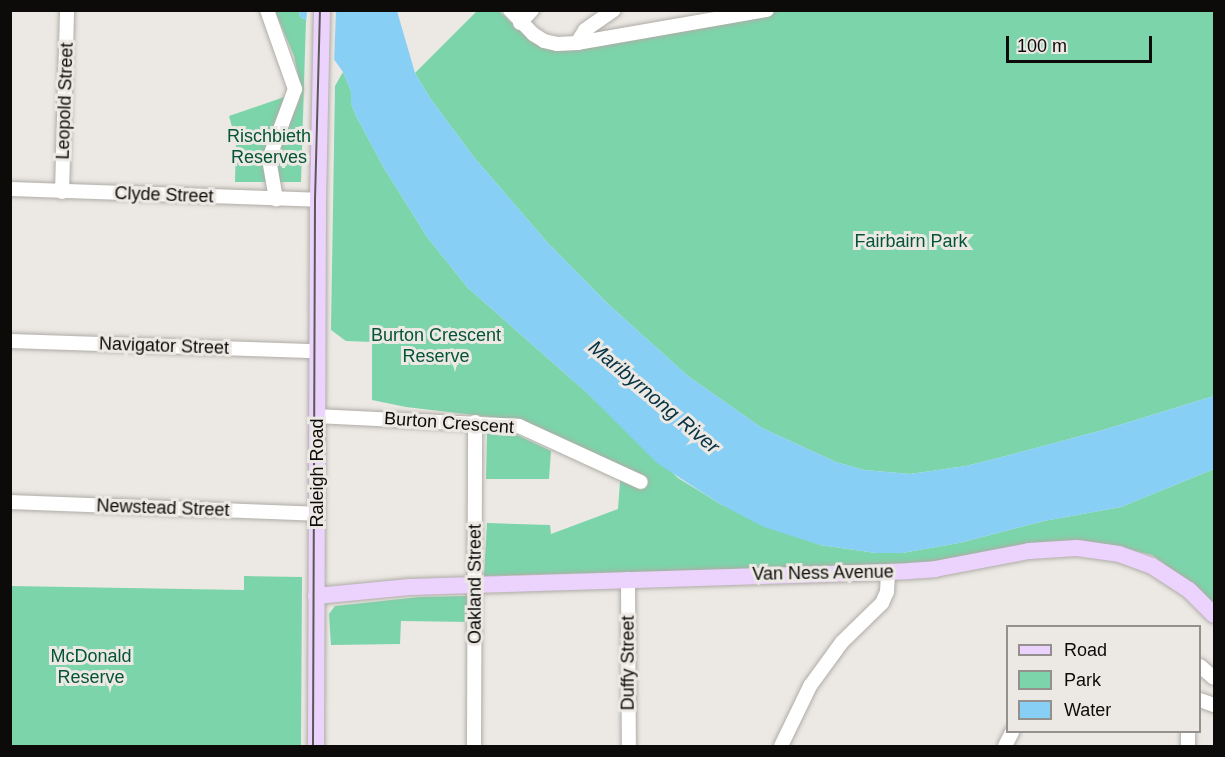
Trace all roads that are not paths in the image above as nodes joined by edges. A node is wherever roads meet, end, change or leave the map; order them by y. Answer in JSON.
{"nodes":[{"id":1,"x":67,"y":10,"type":"edge"},
{"id":2,"x":267,"y":10,"type":"edge"},
{"id":3,"x":322,"y":10,"type":"edge"},
{"id":4,"x":510,"y":10,"type":"edge"},
{"id":5,"x":532,"y":10,"type":"edge"},
{"id":6,"x":614,"y":10,"type":"edge"},
{"id":7,"x":767,"y":10,"type":"edge"},
{"id":8,"x":520,"y":23,"type":"junction"},
{"id":9,"x":577,"y":43,"type":"junction"},
{"id":10,"x":10,"y":189,"type":"edge"},
{"id":11,"x":62,"y":192,"type":"junction"},
{"id":12,"x":276,"y":199,"type":"junction"},
{"id":13,"x":318,"y":200,"type":"junction"},
{"id":14,"x":10,"y":341,"type":"edge"},
{"id":15,"x":317,"y":351,"type":"junction"},
{"id":16,"x":317,"y":416,"type":"junction"},
{"id":17,"x":475,"y":422,"type":"junction"},
{"id":18,"x":641,"y":482,"type":"dead end"},
{"id":19,"x":10,"y":502,"type":"edge"},
{"id":20,"x":316,"y":514,"type":"junction"},
{"id":21,"x":892,"y":572,"type":"junction"},
{"id":22,"x":628,"y":579,"type":"junction"},
{"id":23,"x":475,"y":585,"type":"junction"},
{"id":24,"x":316,"y":591,"type":"junction"},
{"id":25,"x":1215,"y":615,"type":"edge"},
{"id":26,"x":1201,"y":667,"type":"edge"},
{"id":27,"x":1215,"y":678,"type":"edge"},
{"id":28,"x":1012,"y":733,"type":"edge"},
{"id":29,"x":315,"y":747,"type":"edge"},
{"id":30,"x":474,"y":747,"type":"edge"},
{"id":31,"x":629,"y":747,"type":"edge"},
{"id":32,"x":782,"y":747,"type":"edge"},
{"id":33,"x":1005,"y":747,"type":"edge"}],
"edges":[{"from":1,"to":11,"type":"street","name":"Leopold Street"},
{"from":2,"to":12,"type":"street"},
{"from":3,"to":13,"type":"main road","name":"Raleigh Road"},
{"from":4,"to":8,"type":"street"},
{"from":5,"to":8,"type":"street"},
{"from":6,"to":9,"type":"street"},
{"from":7,"to":9,"type":"street"},
{"from":8,"to":9,"type":"street"},
{"from":10,"to":11,"type":"street","name":"Clyde Street"},
{"from":11,"to":12,"type":"street","name":"Clyde Street"},
{"from":12,"to":13,"type":"street","name":"Clyde Street"},
{"from":13,"to":15,"type":"main road","name":"Raleigh Road"},
{"from":14,"to":15,"type":"street","name":"Navigator Street"},
{"from":15,"to":16,"type":"main road","name":"Raleigh Road"},
{"from":16,"to":17,"type":"street","name":"Burton Crescent"},
{"from":16,"to":20,"type":"main road","name":"Raleigh Road"},
{"from":17,"to":18,"type":"street","name":"Burton Crescent"},
{"from":17,"to":23,"type":"street","name":"Oakland Street"},
{"from":19,"to":20,"type":"street","name":"Newstead Street"},
{"from":20,"to":24,"type":"main road","name":"Raleigh Road"},
{"from":21,"to":22,"type":"main road","name":"Van Ness Avenue"},
{"from":21,"to":25,"type":"main road","name":"Van Ness Avenue"},
{"from":21,"to":32,"type":"street"},
{"from":22,"to":23,"type":"main road","name":"Van Ness Avenue"},
{"from":22,"to":31,"type":"street","name":"Duffy Street"},
{"from":23,"to":24,"type":"main road","name":"Van Ness Avenue"},
{"from":23,"to":30,"type":"street","name":"Oakland Street"},
{"from":24,"to":29,"type":"main road","name":"Raleigh Road"},
{"from":26,"to":27,"type":"street"},
{"from":28,"to":33,"type":"street"}]}
